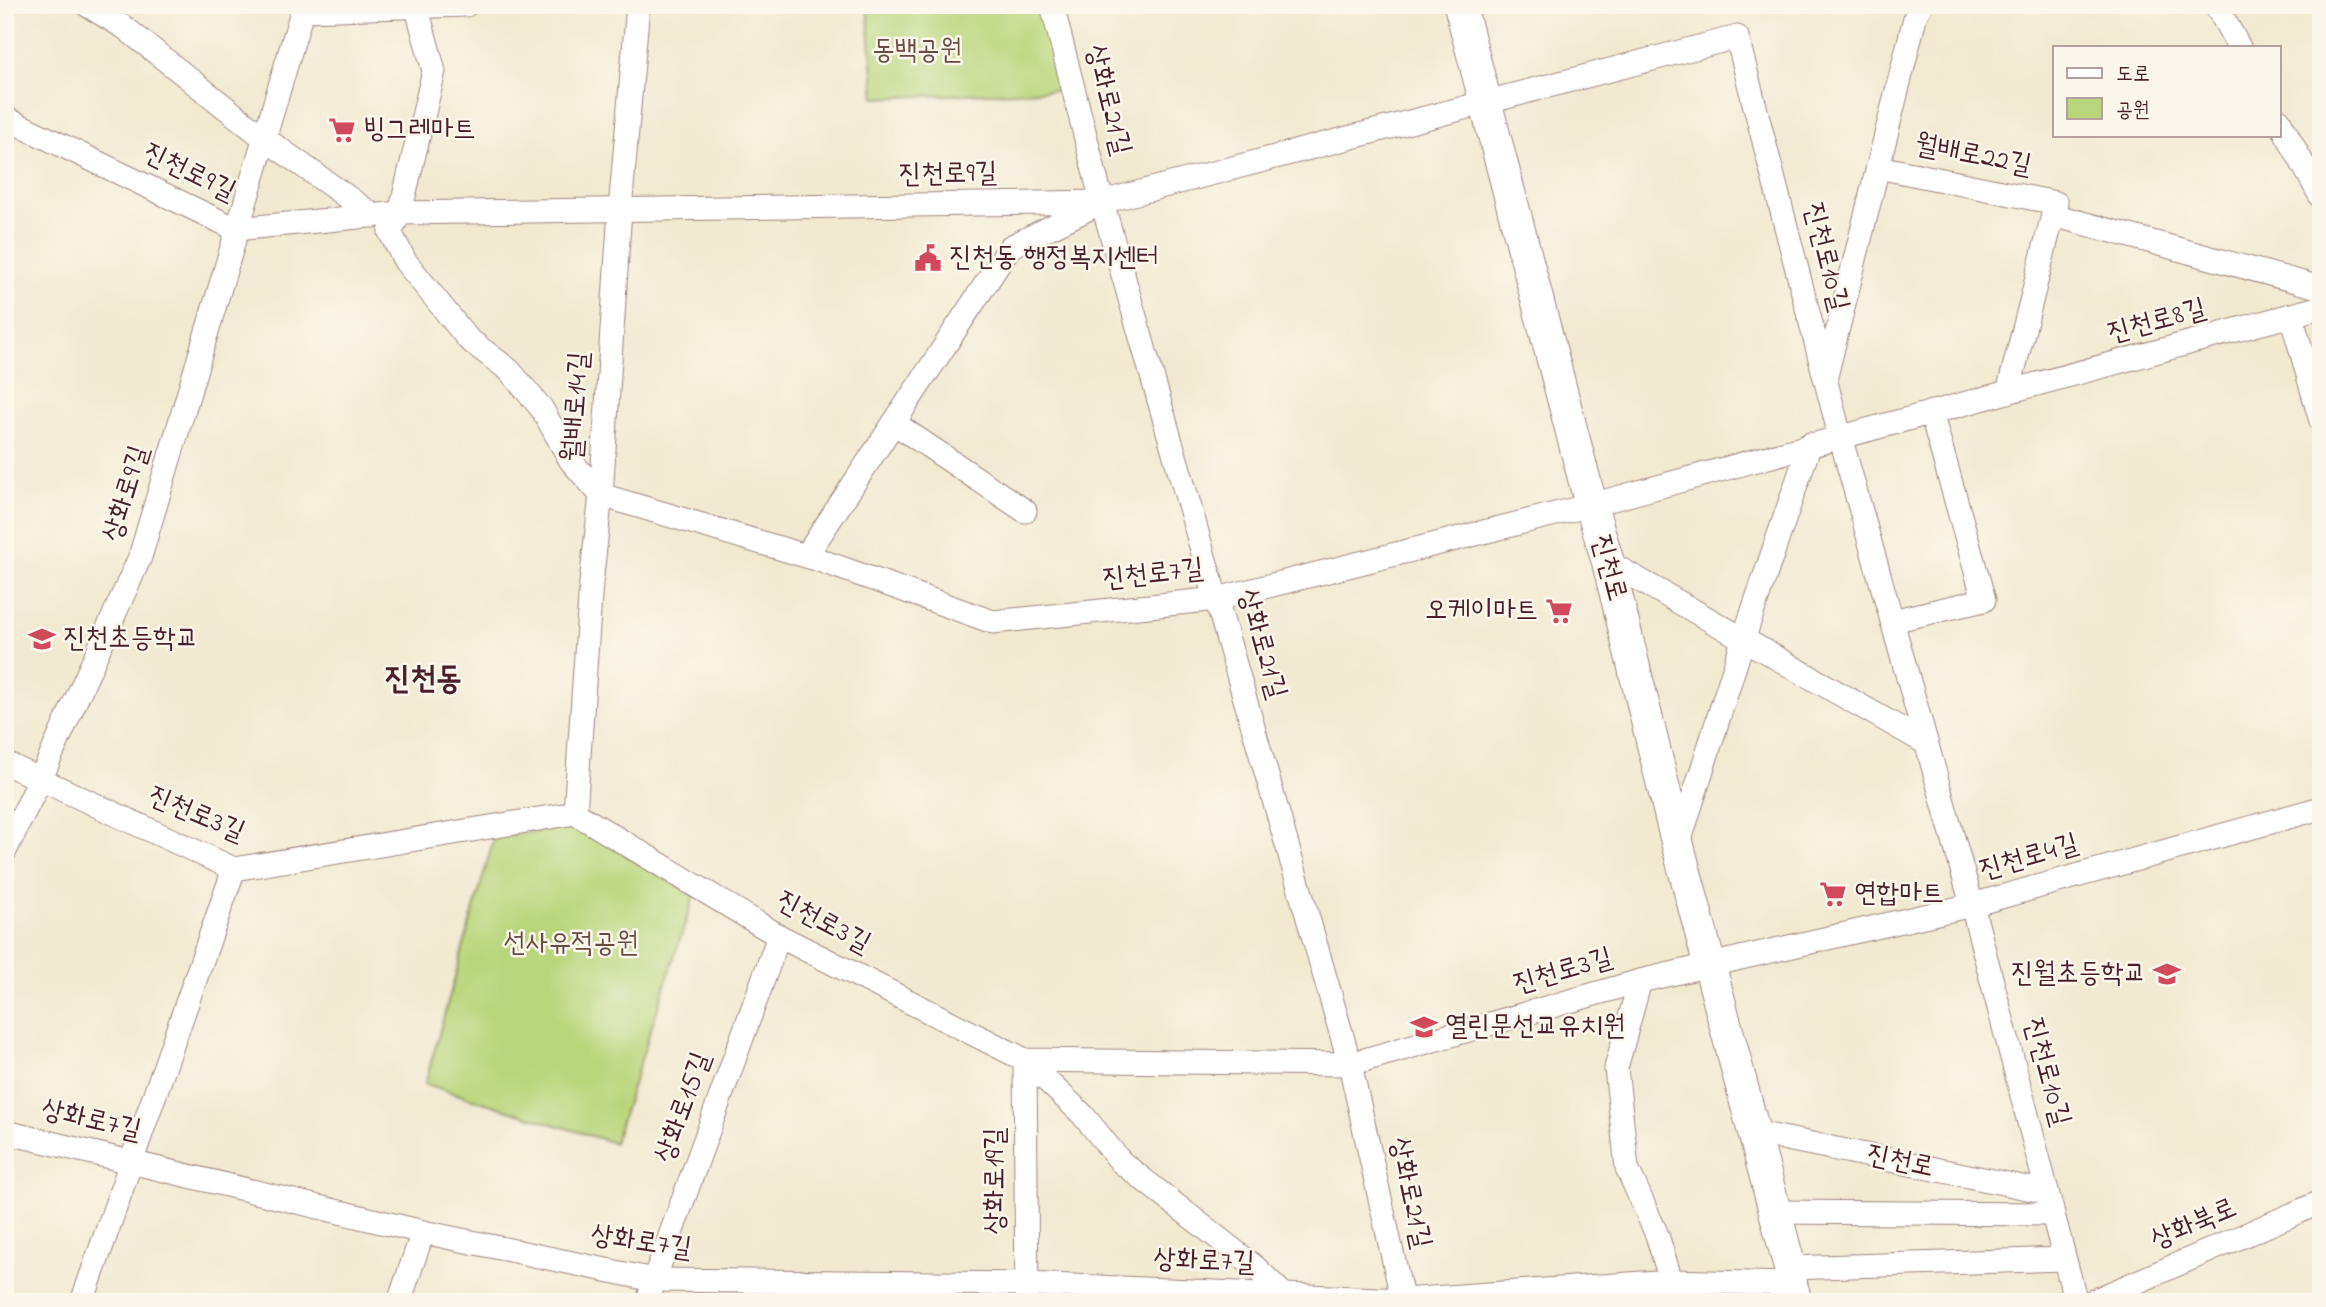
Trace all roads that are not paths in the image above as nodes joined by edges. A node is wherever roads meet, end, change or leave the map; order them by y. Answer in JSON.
{"nodes":[{"id":1,"x":87,"y":5,"type":"edge"},
{"id":2,"x":466,"y":5,"type":"edge"},
{"id":3,"x":638,"y":5,"type":"edge"},
{"id":4,"x":1052,"y":5,"type":"edge"},
{"id":5,"x":1460,"y":5,"type":"edge"},
{"id":6,"x":1921,"y":5,"type":"edge"},
{"id":7,"x":2216,"y":5,"type":"edge"},
{"id":8,"x":416,"y":6,"type":"edge"},
{"id":9,"x":304,"y":8,"type":"edge"},
{"id":10,"x":2238,"y":46,"type":"edge"},
{"id":11,"x":1484,"y":102,"type":"junction"},
{"id":12,"x":5,"y":118,"type":"edge"},
{"id":13,"x":2280,"y":122,"type":"edge"},
{"id":14,"x":264,"y":138,"type":"junction"},
{"id":15,"x":1878,"y":167,"type":"junction"},
{"id":16,"x":2321,"y":197,"type":"edge"},
{"id":17,"x":1102,"y":202,"type":"junction"},
{"id":18,"x":2054,"y":209,"type":"junction"},
{"id":19,"x":620,"y":210,"type":"junction"},
{"id":20,"x":400,"y":213,"type":"junction"},
{"id":21,"x":374,"y":216,"type":"junction"},
{"id":22,"x":236,"y":229,"type":"junction"},
{"id":23,"x":2321,"y":288,"type":"edge"},
{"id":24,"x":2321,"y":307,"type":"edge"},
{"id":25,"x":2291,"y":315,"type":"junction"},
{"id":26,"x":1826,"y":379,"type":"junction"},
{"id":27,"x":2008,"y":392,"type":"junction"},
{"id":28,"x":1931,"y":412,"type":"junction"},
{"id":29,"x":2321,"y":421,"type":"edge"},
{"id":30,"x":894,"y":423,"type":"junction"},
{"id":31,"x":1840,"y":436,"type":"junction"},
{"id":32,"x":1810,"y":444,"type":"junction"},
{"id":33,"x":601,"y":495,"type":"junction"},
{"id":34,"x":1591,"y":505,"type":"junction"},
{"id":35,"x":1025,"y":511,"type":"dead end"},
{"id":36,"x":806,"y":556,"type":"junction"},
{"id":37,"x":1608,"y":562,"type":"junction"},
{"id":38,"x":1217,"y":599,"type":"junction"},
{"id":39,"x":1892,"y":621,"type":"junction"},
{"id":40,"x":1743,"y":640,"type":"junction"},
{"id":41,"x":1926,"y":743,"type":"junction"},
{"id":42,"x":5,"y":763,"type":"edge"},
{"id":43,"x":41,"y":778,"type":"junction"},
{"id":44,"x":2321,"y":808,"type":"edge"},
{"id":45,"x":575,"y":813,"type":"junction"},
{"id":46,"x":1678,"y":846,"type":"junction"},
{"id":47,"x":5,"y":851,"type":"edge"},
{"id":48,"x":234,"y":869,"type":"junction"},
{"id":49,"x":1972,"y":905,"type":"junction"},
{"id":50,"x":779,"y":936,"type":"junction"},
{"id":51,"x":1710,"y":965,"type":"junction"},
{"id":52,"x":1640,"y":981,"type":"junction"},
{"id":53,"x":1026,"y":1060,"type":"junction"},
{"id":54,"x":1350,"y":1065,"type":"junction"},
{"id":55,"x":5,"y":1132,"type":"edge"},
{"id":56,"x":1753,"y":1132,"type":"junction"},
{"id":57,"x":132,"y":1162,"type":"junction"},
{"id":58,"x":2321,"y":1202,"type":"edge"},
{"id":59,"x":2050,"y":1203,"type":"junction"},
{"id":60,"x":1774,"y":1212,"type":"junction"},
{"id":61,"x":423,"y":1232,"type":"junction"},
{"id":62,"x":2064,"y":1259,"type":"junction"},
{"id":63,"x":1671,"y":1281,"type":"junction"},
{"id":64,"x":1792,"y":1285,"type":"edge"},
{"id":65,"x":651,"y":1291,"type":"edge"},
{"id":66,"x":1026,"y":1293,"type":"edge"},
{"id":67,"x":1284,"y":1295,"type":"junction"},
{"id":68,"x":1403,"y":1301,"type":"edge"},
{"id":69,"x":82,"y":1302,"type":"edge"},
{"id":70,"x":399,"y":1302,"type":"edge"},
{"id":71,"x":1691,"y":1302,"type":"edge"},
{"id":72,"x":2076,"y":1302,"type":"edge"},
{"id":73,"x":2091,"y":1302,"type":"edge"}],
"edges":[{"from":1,"to":14,"type":"street"},
{"from":2,"to":8,"type":"street","name":"상화로9길"},
{"from":3,"to":19,"type":"street","name":"월배로14길"},
{"from":4,"to":17,"type":"street","name":"상화로21길"},
{"from":5,"to":11,"type":"main road","name":"진천로"},
{"from":6,"to":15,"type":"street","name":"월배로22길"},
{"from":7,"to":10,"type":"street"},
{"from":8,"to":9,"type":"street","name":"상화로9길"},
{"from":8,"to":20,"type":"street"},
{"from":9,"to":14,"type":"street","name":"상화로9길"},
{"from":11,"to":17,"type":"street","name":"진천로9길"},
{"from":11,"to":26,"type":"street","name":"진천로10길"},
{"from":11,"to":34,"type":"main road","name":"진천로"},
{"from":12,"to":22,"type":"street","name":"진천로9길"},
{"from":13,"to":16,"type":"street"},
{"from":14,"to":21,"type":"street"},
{"from":14,"to":22,"type":"street","name":"상화로9길"},
{"from":15,"to":18,"type":"street","name":"월배로22길"},
{"from":15,"to":26,"type":"street","name":"월배로22길"},
{"from":17,"to":19,"type":"street","name":"진천로9길"},
{"from":17,"to":30,"type":"street"},
{"from":17,"to":38,"type":"street","name":"상화로21길"},
{"from":18,"to":23,"type":"street","name":"진천로8길"},
{"from":18,"to":27,"type":"street"},
{"from":19,"to":20,"type":"street","name":"진천로9길"},
{"from":19,"to":33,"type":"street","name":"월배로14길"},
{"from":20,"to":21,"type":"street","name":"진천로9길"},
{"from":20,"to":33,"type":"street"},
{"from":21,"to":22,"type":"street","name":"진천로9길"},
{"from":22,"to":43,"type":"street","name":"상화로9길"},
{"from":24,"to":25,"type":"street","name":"진천로8길"},
{"from":25,"to":27,"type":"street","name":"진천로8길"},
{"from":25,"to":29,"type":"street"},
{"from":26,"to":31,"type":"street","name":"진천로10길"},
{"from":27,"to":28,"type":"street","name":"진천로8길"},
{"from":28,"to":31,"type":"street","name":"진천로8길"},
{"from":28,"to":39,"type":"street"},
{"from":30,"to":35,"type":"street"},
{"from":30,"to":36,"type":"street"},
{"from":31,"to":32,"type":"street","name":"진천로8길"},
{"from":31,"to":39,"type":"street","name":"진천로10길"},
{"from":32,"to":34,"type":"street","name":"진천로8길"},
{"from":32,"to":40,"type":"street"},
{"from":33,"to":36,"type":"street","name":"진천로7길"},
{"from":33,"to":45,"type":"street","name":"월배로14길"},
{"from":34,"to":37,"type":"main road","name":"진천로"},
{"from":34,"to":38,"type":"street","name":"진천로7길"},
{"from":36,"to":38,"type":"street","name":"진천로7길"},
{"from":37,"to":40,"type":"street"},
{"from":37,"to":46,"type":"main road","name":"진천로"},
{"from":38,"to":54,"type":"street","name":"상화로21길"},
{"from":39,"to":41,"type":"street","name":"진천로10길"},
{"from":40,"to":41,"type":"street"},
{"from":40,"to":46,"type":"street"},
{"from":41,"to":49,"type":"street","name":"진천로10길"},
{"from":42,"to":43,"type":"street","name":"진천로3길"},
{"from":43,"to":47,"type":"street","name":"상화로9길"},
{"from":43,"to":48,"type":"street","name":"진천로3길"},
{"from":44,"to":49,"type":"street","name":"진천로4길"},
{"from":45,"to":48,"type":"street","name":"진천로3길"},
{"from":45,"to":50,"type":"street","name":"진천로3길"},
{"from":46,"to":51,"type":"main road","name":"진천로"},
{"from":48,"to":57,"type":"street"},
{"from":49,"to":51,"type":"street","name":"진천로4길"},
{"from":49,"to":59,"type":"street","name":"진천로10길"},
{"from":50,"to":53,"type":"street","name":"진천로3길"},
{"from":50,"to":65,"type":"street","name":"상화로15길"},
{"from":51,"to":52,"type":"street","name":"진천로3길"},
{"from":51,"to":56,"type":"main road","name":"진천로"},
{"from":52,"to":54,"type":"street","name":"진천로3길"},
{"from":52,"to":63,"type":"street","name":"진천로3길"},
{"from":53,"to":54,"type":"street","name":"진천로3길"},
{"from":53,"to":66,"type":"street","name":"상화로19길"},
{"from":53,"to":67,"type":"street","name":"상화로7길"},
{"from":54,"to":68,"type":"street","name":"상화로21길"},
{"from":55,"to":57,"type":"street","name":"상화로7길"},
{"from":56,"to":59,"type":"street","name":"진천로"},
{"from":56,"to":60,"type":"main road","name":"진천로"},
{"from":57,"to":61,"type":"street","name":"상화로7길"},
{"from":57,"to":69,"type":"street"},
{"from":58,"to":73,"type":"street","name":"상화북로"},
{"from":59,"to":60,"type":"street"},
{"from":59,"to":62,"type":"street","name":"진천로10길"},
{"from":60,"to":64,"type":"main road","name":"진천로"},
{"from":61,"to":65,"type":"street","name":"상화로7길"},
{"from":61,"to":70,"type":"street"},
{"from":62,"to":64,"type":"street"},
{"from":62,"to":72,"type":"street","name":"진천로10길"},
{"from":63,"to":64,"type":"street","name":"상화로7길"},
{"from":63,"to":68,"type":"street","name":"상화로7길"},
{"from":63,"to":71,"type":"street"},
{"from":65,"to":66,"type":"street","name":"상화로7길"},
{"from":66,"to":67,"type":"street","name":"상화로7길"},
{"from":67,"to":68,"type":"street","name":"상화로7길"}]}
